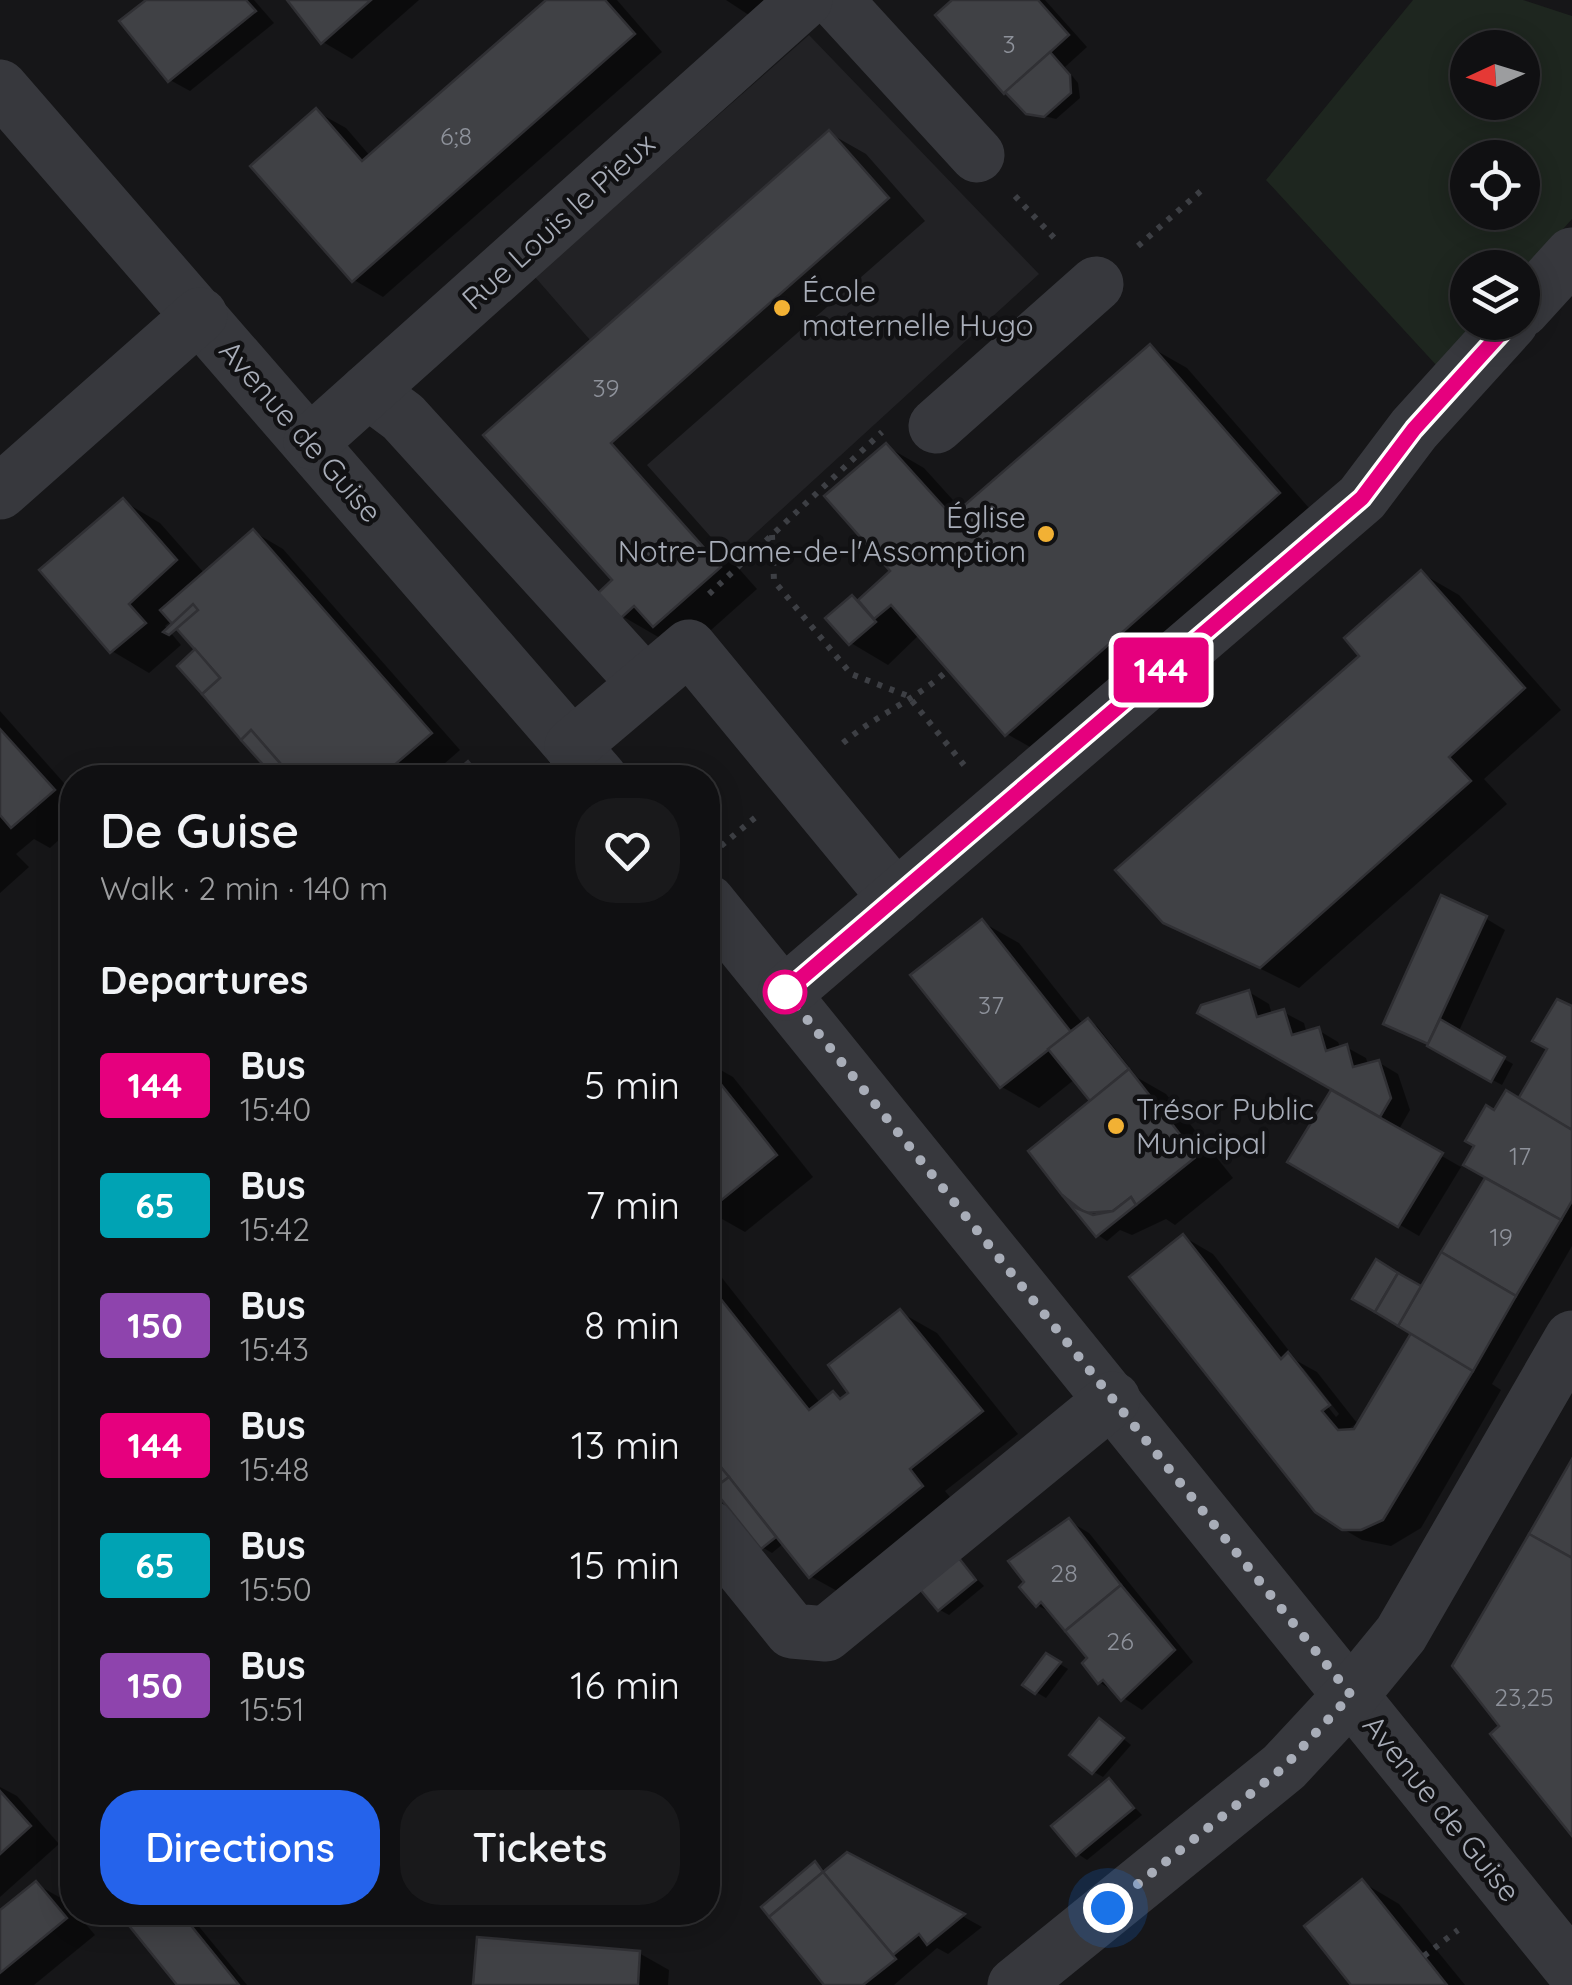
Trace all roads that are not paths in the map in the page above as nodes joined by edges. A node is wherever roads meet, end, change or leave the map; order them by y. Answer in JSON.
{"nodes":[{"id":1,"x":805,"y":0,"type":"edge"},
{"id":2,"x":835,"y":0,"type":"edge"},
{"id":3,"x":0,"y":87,"type":"edge"},
{"id":4,"x":977,"y":155,"type":"dead end"},
{"id":5,"x":1572,"y":255,"type":"edge"},
{"id":6,"x":1096,"y":284,"type":"dead end"},
{"id":7,"x":1540,"y":290,"type":"edge"},
{"id":8,"x":200,"y":316,"type":"junction"},
{"id":9,"x":1495,"y":340,"type":"edge"},
{"id":10,"x":368,"y":391,"type":"junction"},
{"id":11,"x":936,"y":426,"type":"dead end"},
{"id":12,"x":311,"y":442,"type":"junction"},
{"id":13,"x":0,"y":492,"type":"edge"},
{"id":14,"x":644,"y":683,"type":"junction"},
{"id":15,"x":586,"y":762,"type":"edge"},
{"id":16,"x":896,"y":898,"type":"junction"},
{"id":17,"x":720,"y":916,"type":"edge"},
{"id":18,"x":785,"y":992,"type":"junction"},
{"id":19,"x":1572,"y":1338,"type":"edge"},
{"id":20,"x":1113,"y":1399,"type":"junction"},
{"id":21,"x":720,"y":1542,"type":"edge"},
{"id":22,"x":1351,"y":1695,"type":"junction"},
{"id":23,"x":1572,"y":1969,"type":"edge"},
{"id":24,"x":1016,"y":1985,"type":"edge"}],
"edges":[{"from":1,"to":10,"type":"street","name":"Rue Louis le Pieux"},
{"from":2,"to":4,"type":"street"},
{"from":3,"to":8,"type":"street","name":"Avenue de Guise"},
{"from":5,"to":7,"type":"street"},
{"from":6,"to":11,"type":"street"},
{"from":8,"to":12,"type":"street","name":"Avenue de Guise"},
{"from":8,"to":13,"type":"street"},
{"from":9,"to":16,"type":"street"},
{"from":10,"to":12,"type":"street","name":"Rue Louis le Pieux"},
{"from":10,"to":14,"type":"street"},
{"from":12,"to":15,"type":"street","name":"Avenue de Guise"},
{"from":14,"to":15,"type":"street"},
{"from":14,"to":16,"type":"street"},
{"from":16,"to":18,"type":"street"},
{"from":17,"to":18,"type":"street","name":"Avenue de Guise"},
{"from":18,"to":20,"type":"street","name":"Avenue de Guise"},
{"from":19,"to":22,"type":"street"},
{"from":20,"to":21,"type":"street"},
{"from":20,"to":22,"type":"street","name":"Avenue de Guise"},
{"from":22,"to":23,"type":"street","name":"Avenue de Guise"},
{"from":22,"to":24,"type":"street"}]}
